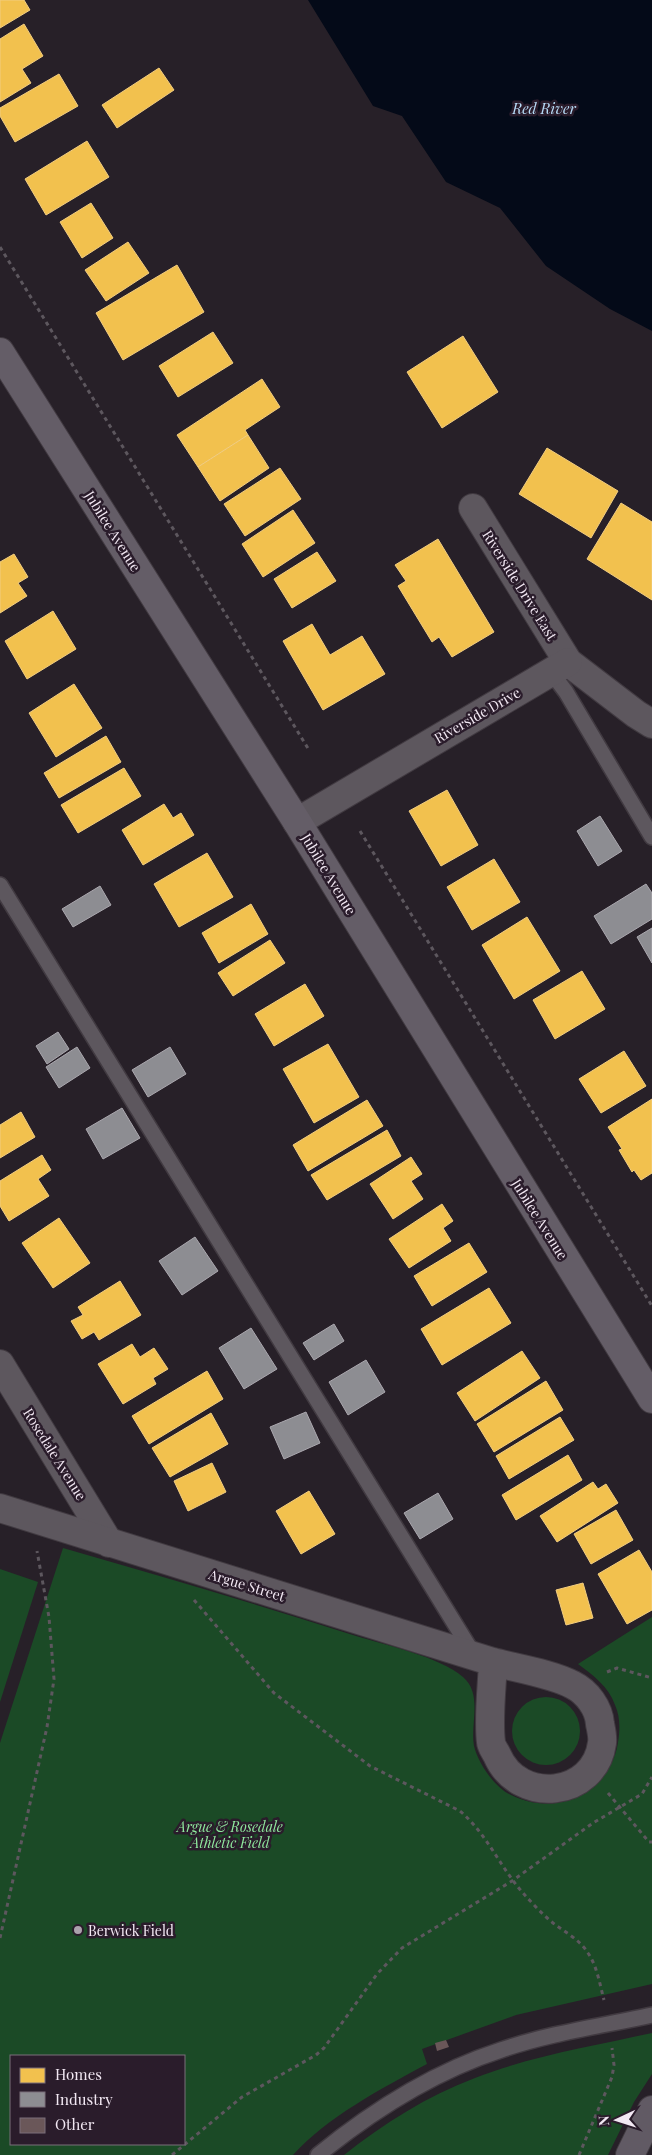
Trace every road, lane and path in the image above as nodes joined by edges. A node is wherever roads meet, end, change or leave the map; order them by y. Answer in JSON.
{"nodes":[{"id":1,"x":0,"y":247,"type":"edge"},
{"id":2,"x":0,"y":352,"type":"edge"},
{"id":3,"x":473,"y":508,"type":"dead end"},
{"id":4,"x":559,"y":667,"type":"junction"},
{"id":5,"x":652,"y":724,"type":"edge"},
{"id":6,"x":309,"y":750,"type":"dead end"},
{"id":7,"x":297,"y":822,"type":"junction"},
{"id":8,"x":360,"y":831,"type":"dead end"},
{"id":9,"x":652,"y":836,"type":"edge"},
{"id":10,"x":0,"y":885,"type":"edge"},
{"id":11,"x":652,"y":1306,"type":"edge"},
{"id":12,"x":0,"y":1364,"type":"edge"},
{"id":13,"x":652,"y":1399,"type":"edge"},
{"id":14,"x":0,"y":1508,"type":"edge"},
{"id":15,"x":32,"y":1518,"type":"junction"},
{"id":16,"x":109,"y":1543,"type":"junction"},
{"id":17,"x":177,"y":1564,"type":"junction"},
{"id":18,"x":484,"y":1659,"type":"junction"},
{"id":19,"x":652,"y":1777,"type":"edge"},
{"id":20,"x":619,"y":1808,"type":"junction"},
{"id":21,"x":652,"y":1842,"type":"edge"},
{"id":22,"x":512,"y":1881,"type":"junction"},
{"id":23,"x":0,"y":1938,"type":"edge"},
{"id":24,"x":652,"y":2015,"type":"edge"},
{"id":25,"x":609,"y":2024,"type":"junction"},
{"id":26,"x":652,"y":2110,"type":"edge"},
{"id":27,"x":185,"y":2144,"type":"edge"},
{"id":28,"x":184,"y":2145,"type":"edge"},
{"id":29,"x":172,"y":2155,"type":"edge"},
{"id":30,"x":318,"y":2155,"type":"edge"},
{"id":31,"x":578,"y":2155,"type":"edge"},
{"id":32,"x":630,"y":2155,"type":"edge"}],
"edges":[{"from":1,"to":6,"type":"path"},
{"from":2,"to":7,"type":"main road","name":"Jubilee Avenue"},
{"from":3,"to":4,"type":"street","name":"Riverside Drive East"},
{"from":4,"to":5,"type":"street"},
{"from":4,"to":7,"type":"street","name":"Riverside Drive"},
{"from":4,"to":9,"type":"lane"},
{"from":7,"to":13,"type":"main road","name":"Jubilee Avenue"},
{"from":8,"to":11,"type":"path"},
{"from":10,"to":18,"type":"lane"},
{"from":12,"to":16,"type":"street","name":"Rosedale Avenue"},
{"from":14,"to":15,"type":"street","name":"Argue Street"},
{"from":15,"to":16,"type":"street","name":"Argue Street"},
{"from":15,"to":23,"type":"path"},
{"from":16,"to":17,"type":"street","name":"Argue Street"},
{"from":17,"to":18,"type":"street","name":"Argue Street"},
{"from":17,"to":22,"type":"path"},
{"from":18,"to":18,"type":"street","name":"Argue Street"},
{"from":19,"to":20,"type":"path"},
{"from":20,"to":21,"type":"path"},
{"from":20,"to":22,"type":"path"},
{"from":22,"to":25,"type":"path"},
{"from":22,"to":27,"type":"path"},
{"from":24,"to":25,"type":"lane"},
{"from":25,"to":30,"type":"lane"},
{"from":25,"to":31,"type":"path"},
{"from":26,"to":32,"type":"main road"},
{"from":28,"to":29,"type":"path"}]}
